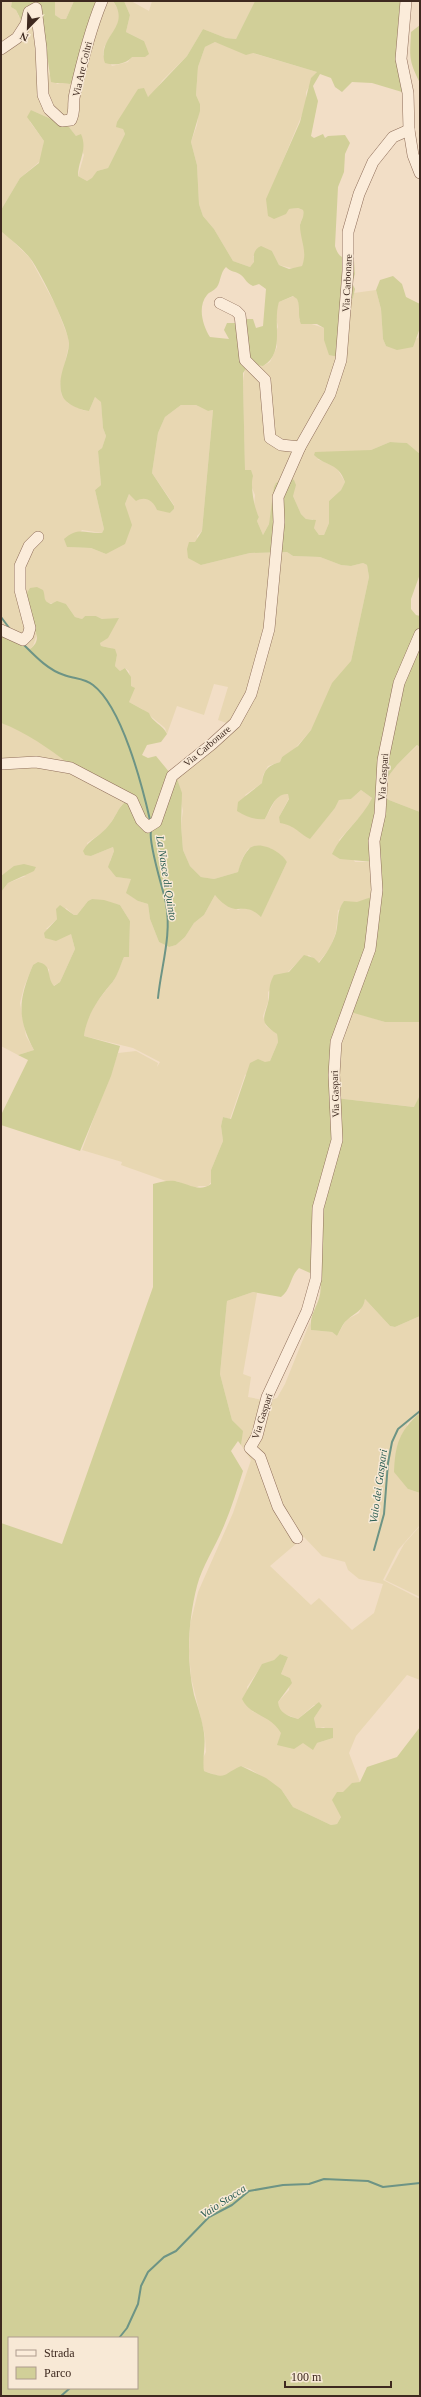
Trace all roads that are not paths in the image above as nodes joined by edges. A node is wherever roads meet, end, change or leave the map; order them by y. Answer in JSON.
{"nodes":[{"id":1,"x":102,"y":1,"type":"edge"},
{"id":2,"x":406,"y":1,"type":"edge"},
{"id":3,"x":1,"y":49,"type":"edge"},
{"id":4,"x":409,"y":130,"type":"junction"},
{"id":5,"x":420,"y":173,"type":"edge"},
{"id":6,"x":220,"y":303,"type":"dead end"},
{"id":7,"x":300,"y":447,"type":"junction"},
{"id":8,"x":38,"y":537,"type":"dead end"},
{"id":9,"x":1,"y":630,"type":"edge"},
{"id":10,"x":420,"y":634,"type":"edge"},
{"id":11,"x":1,"y":764,"type":"edge"},
{"id":12,"x":297,"y":1538,"type":"dead end"}],
"edges":[{"from":1,"to":3,"type":"street","name":"Via Are Coltri"},
{"from":2,"to":4,"type":"street"},
{"from":4,"to":5,"type":"street"},
{"from":4,"to":7,"type":"street","name":"Via Carbonare"},
{"from":6,"to":7,"type":"street"},
{"from":7,"to":11,"type":"street","name":"Via Carbonare"},
{"from":8,"to":9,"type":"street"},
{"from":10,"to":12,"type":"street","name":"Via Gaspari"}]}
